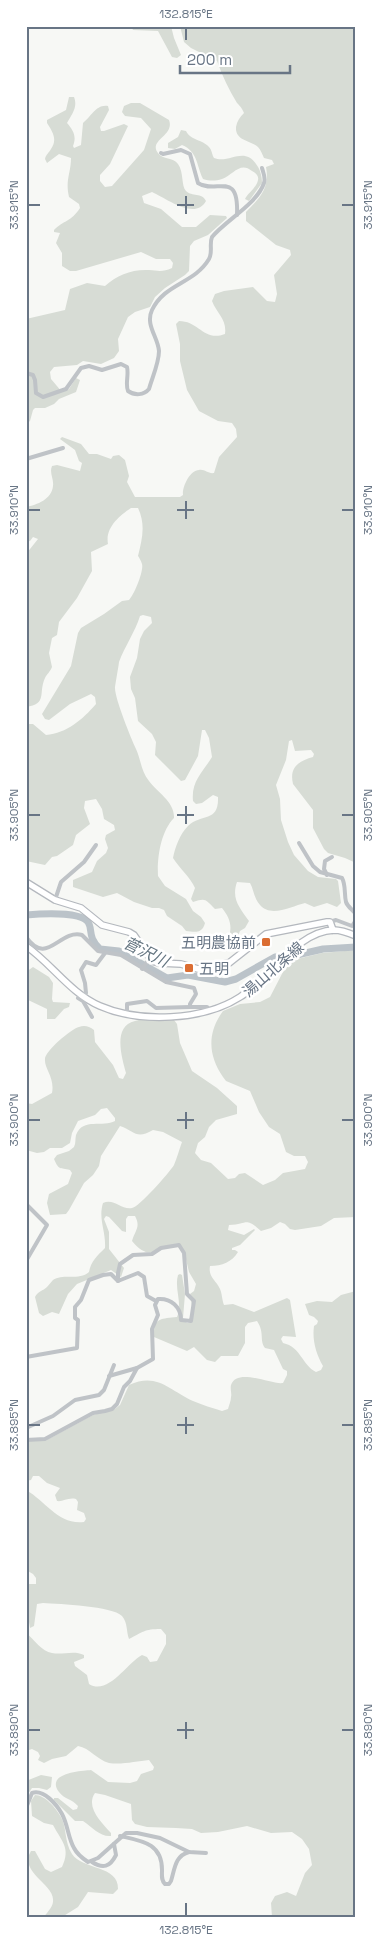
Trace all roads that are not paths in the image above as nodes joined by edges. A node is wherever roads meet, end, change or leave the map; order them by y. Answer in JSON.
{"nodes":[{"id":1,"x":161,"y":153,"type":"dead end"},
{"id":2,"x":262,"y":168,"type":"dead end"},
{"id":3,"x":237,"y":215,"type":"junction"},
{"id":4,"x":26,"y":373,"type":"edge"},
{"id":5,"x":63,"y":448,"type":"dead end"},
{"id":6,"x":26,"y":458,"type":"edge"},
{"id":7,"x":299,"y":843,"type":"dead end"},
{"id":8,"x":96,"y":845,"type":"dead end"},
{"id":9,"x":332,"y":857,"type":"dead end"},
{"id":10,"x":327,"y":875,"type":"junction"},
{"id":11,"x":26,"y":882,"type":"edge"},
{"id":12,"x":55,"y":900,"type":"junction"},
{"id":13,"x":356,"y":916,"type":"edge"},
{"id":14,"x":356,"y":920,"type":"edge"},
{"id":15,"x":330,"y":922,"type":"junction"},
{"id":16,"x":334,"y":930,"type":"junction"},
{"id":17,"x":356,"y":936,"type":"edge"},
{"id":18,"x":26,"y":937,"type":"edge"},
{"id":19,"x":26,"y":946,"type":"edge"},
{"id":20,"x":105,"y":953,"type":"junction"},
{"id":21,"x":148,"y":960,"type":"junction"},
{"id":22,"x":142,"y":968,"type":"junction"},
{"id":23,"x":82,"y":995,"type":"junction"},
{"id":24,"x":190,"y":1007,"type":"junction"},
{"id":25,"x":210,"y":1010,"type":"junction"},
{"id":26,"x":127,"y":1014,"type":"junction"},
{"id":27,"x":92,"y":1017,"type":"dead end"},
{"id":28,"x":26,"y":1204,"type":"edge"},
{"id":29,"x":26,"y":1261,"type":"edge"},
{"id":30,"x":118,"y":1281,"type":"junction"},
{"id":31,"x":156,"y":1301,"type":"junction"},
{"id":32,"x":26,"y":1357,"type":"edge"},
{"id":33,"x":114,"y":1366,"type":"dead end"},
{"id":34,"x":137,"y":1368,"type":"junction"},
{"id":35,"x":109,"y":1376,"type":"junction"},
{"id":36,"x":26,"y":1428,"type":"edge"},
{"id":37,"x":26,"y":1440,"type":"edge"},
{"id":38,"x":26,"y":1808,"type":"edge"},
{"id":39,"x":120,"y":1836,"type":"junction"},
{"id":40,"x":114,"y":1844,"type":"junction"},
{"id":41,"x":188,"y":1852,"type":"junction"},
{"id":42,"x":206,"y":1853,"type":"dead end"},
{"id":43,"x":92,"y":1862,"type":"junction"}],
"edges":[{"from":1,"to":3,"type":"street"},
{"from":2,"to":3,"type":"street"},
{"from":3,"to":4,"type":"street"},
{"from":5,"to":6,"type":"street"},
{"from":7,"to":10,"type":"street"},
{"from":8,"to":12,"type":"street"},
{"from":9,"to":10,"type":"street"},
{"from":10,"to":13,"type":"street"},
{"from":11,"to":12,"type":"main road"},
{"from":12,"to":21,"type":"main road"},
{"from":14,"to":15,"type":"street"},
{"from":15,"to":16,"type":"main road"},
{"from":15,"to":21,"type":"main road","name":"湯山北条線"},
{"from":16,"to":17,"type":"main road","name":"湯山北条線"},
{"from":16,"to":25,"type":"main road","name":"湯山北条線"},
{"from":18,"to":20,"type":"street"},
{"from":19,"to":23,"type":"main road","name":"湯山北条線"},
{"from":20,"to":22,"type":"street"},
{"from":20,"to":23,"type":"street"},
{"from":21,"to":22,"type":"street"},
{"from":22,"to":24,"type":"street"},
{"from":23,"to":26,"type":"main road","name":"湯山北条線"},
{"from":23,"to":27,"type":"street"},
{"from":24,"to":25,"type":"street"},
{"from":24,"to":26,"type":"street"},
{"from":25,"to":26,"type":"main road","name":"湯山北条線"},
{"from":28,"to":29,"type":"street"},
{"from":30,"to":31,"type":"street"},
{"from":30,"to":31,"type":"street"},
{"from":30,"to":32,"type":"street"},
{"from":31,"to":34,"type":"street"},
{"from":33,"to":35,"type":"street"},
{"from":34,"to":35,"type":"street"},
{"from":34,"to":37,"type":"street"},
{"from":35,"to":36,"type":"street"},
{"from":38,"to":43,"type":"street"},
{"from":39,"to":40,"type":"street"},
{"from":39,"to":41,"type":"street"},
{"from":39,"to":41,"type":"street"},
{"from":40,"to":43,"type":"street"},
{"from":40,"to":43,"type":"street"},
{"from":41,"to":42,"type":"street"}]}
